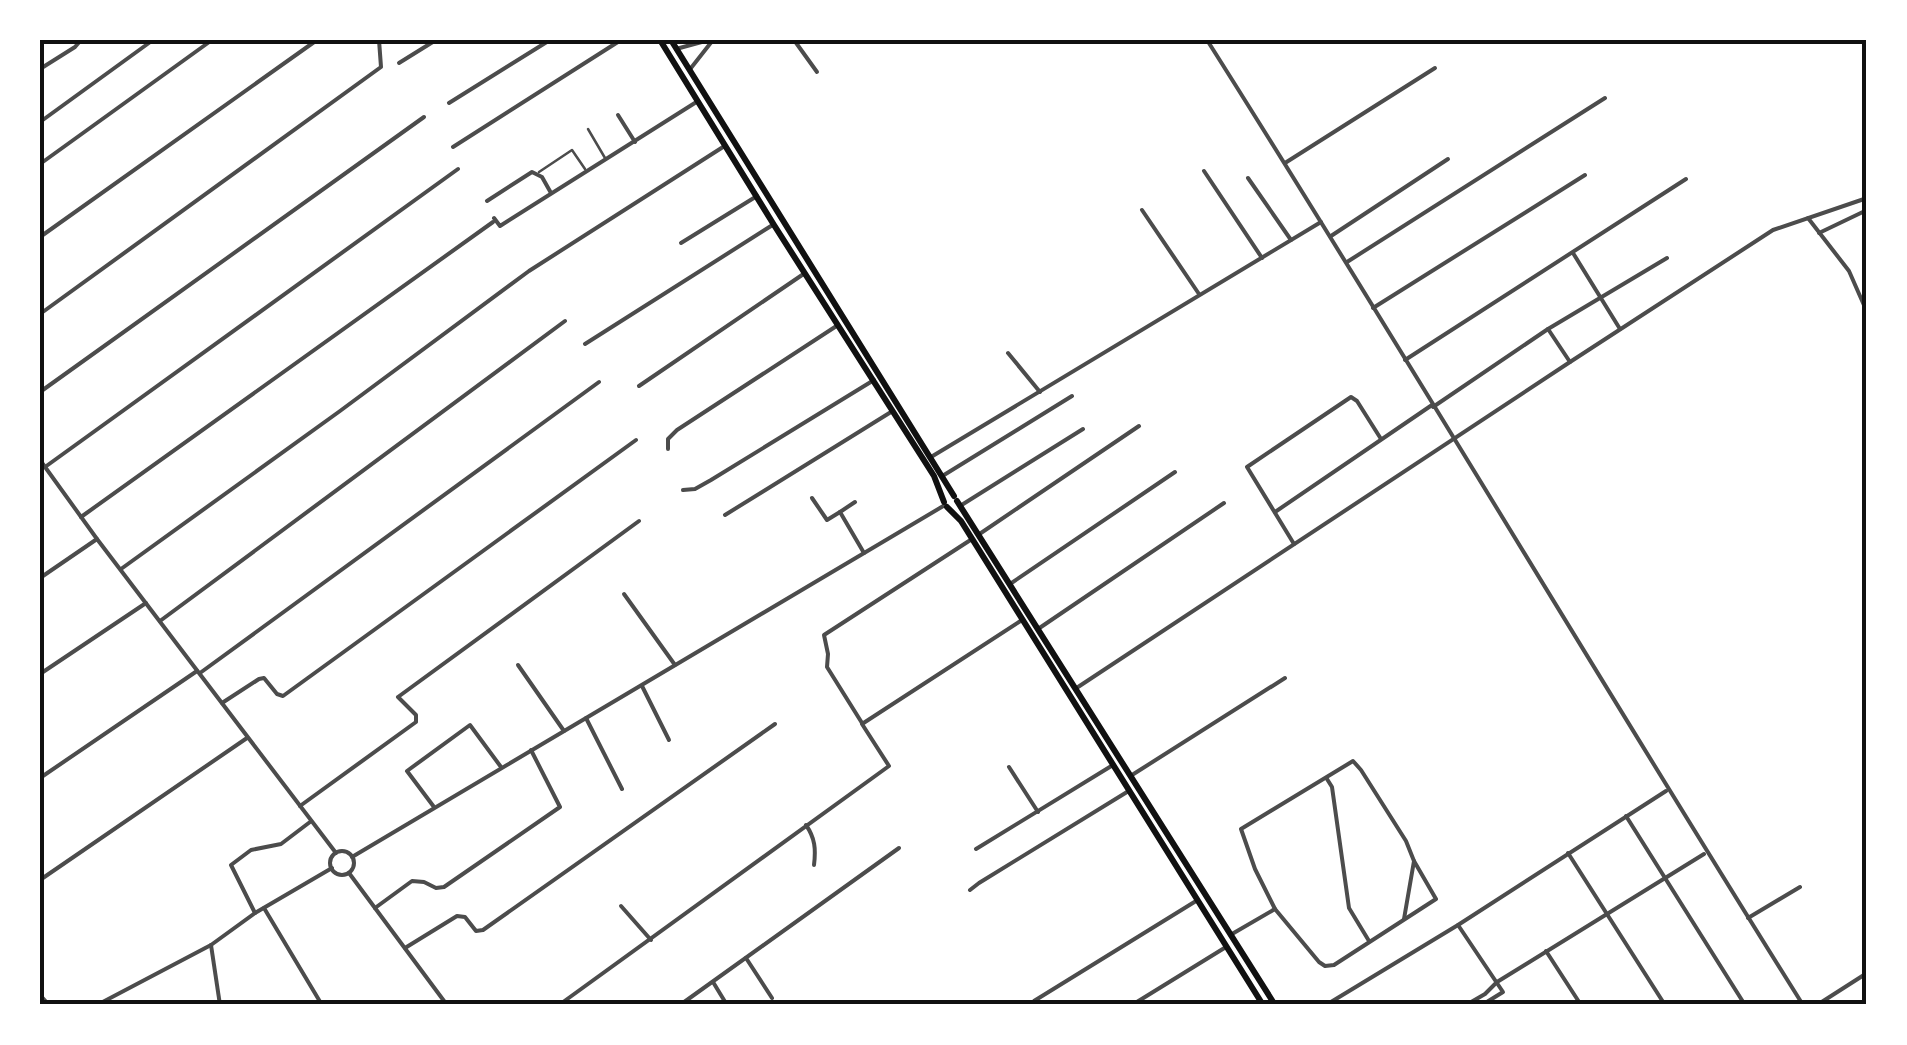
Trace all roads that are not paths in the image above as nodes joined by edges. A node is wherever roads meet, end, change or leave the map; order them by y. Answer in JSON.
{"nodes":[{"id":1,"x":81,"y":40,"type":"edge"},
{"id":2,"x":153,"y":40,"type":"edge"},
{"id":3,"x":212,"y":40,"type":"edge"},
{"id":4,"x":317,"y":40,"type":"edge"},
{"id":5,"x":379,"y":40,"type":"edge"},
{"id":6,"x":436,"y":40,"type":"edge"},
{"id":7,"x":550,"y":40,"type":"edge"},
{"id":8,"x":621,"y":40,"type":"edge"},
{"id":9,"x":660,"y":40,"type":"edge"},
{"id":10,"x":670,"y":40,"type":"edge"},
{"id":11,"x":711,"y":40,"type":"edge"},
{"id":12,"x":794,"y":40,"type":"edge"},
{"id":13,"x":1207,"y":40,"type":"edge"},
{"id":14,"x":676,"y":49,"type":"junction"},
{"id":15,"x":399,"y":62,"type":"dead end"},
{"id":16,"x":1435,"y":68,"type":"dead end"},
{"id":17,"x":40,"y":69,"type":"edge"},
{"id":18,"x":689,"y":70,"type":"junction"},
{"id":19,"x":818,"y":72,"type":"dead end"},
{"id":20,"x":1605,"y":98,"type":"dead end"},
{"id":21,"x":698,"y":101,"type":"junction"},
{"id":22,"x":450,"y":103,"type":"dead end"},
{"id":23,"x":618,"y":115,"type":"dead end"},
{"id":24,"x":424,"y":117,"type":"dead end"},
{"id":25,"x":40,"y":122,"type":"edge"},
{"id":26,"x":588,"y":129,"type":"dead end"},
{"id":27,"x":635,"y":142,"type":"junction"},
{"id":28,"x":726,"y":146,"type":"junction"},
{"id":29,"x":453,"y":147,"type":"dead end"},
{"id":30,"x":1448,"y":158,"type":"dead end"},
{"id":31,"x":606,"y":160,"type":"junction"},
{"id":32,"x":1285,"y":163,"type":"junction"},
{"id":33,"x":40,"y":164,"type":"edge"},
{"id":34,"x":458,"y":169,"type":"dead end"},
{"id":35,"x":1204,"y":171,"type":"dead end"},
{"id":36,"x":587,"y":172,"type":"junction"},
{"id":37,"x":538,"y":173,"type":"junction"},
{"id":38,"x":1585,"y":175,"type":"dead end"},
{"id":39,"x":1248,"y":178,"type":"dead end"},
{"id":40,"x":1686,"y":178,"type":"dead end"},
{"id":41,"x":551,"y":193,"type":"junction"},
{"id":42,"x":757,"y":196,"type":"junction"},
{"id":43,"x":1867,"y":198,"type":"edge"},
{"id":44,"x":487,"y":201,"type":"dead end"},
{"id":45,"x":1142,"y":210,"type":"dead end"},
{"id":46,"x":1867,"y":210,"type":"edge"},
{"id":47,"x":1808,"y":218,"type":"junction"},
{"id":48,"x":1322,"y":222,"type":"junction"},
{"id":49,"x":774,"y":225,"type":"junction"},
{"id":50,"x":1820,"y":233,"type":"junction"},
{"id":51,"x":1331,"y":236,"type":"junction"},
{"id":52,"x":40,"y":237,"type":"edge"},
{"id":53,"x":1291,"y":240,"type":"junction"},
{"id":54,"x":681,"y":243,"type":"dead end"},
{"id":55,"x":1573,"y":253,"type":"junction"},
{"id":56,"x":1262,"y":258,"type":"junction"},
{"id":57,"x":1666,"y":258,"type":"dead end"},
{"id":58,"x":1347,"y":262,"type":"junction"},
{"id":59,"x":805,"y":273,"type":"junction"},
{"id":60,"x":1200,"y":295,"type":"junction"},
{"id":61,"x":1601,"y":298,"type":"junction"},
{"id":62,"x":1373,"y":308,"type":"junction"},
{"id":63,"x":1867,"y":312,"type":"edge"},
{"id":64,"x":40,"y":314,"type":"edge"},
{"id":65,"x":566,"y":321,"type":"dead end"},
{"id":66,"x":838,"y":325,"type":"junction"},
{"id":67,"x":1548,"y":328,"type":"junction"},
{"id":68,"x":1620,"y":329,"type":"junction"},
{"id":69,"x":586,"y":344,"type":"dead end"},
{"id":70,"x":1008,"y":353,"type":"dead end"},
{"id":71,"x":1405,"y":360,"type":"junction"},
{"id":72,"x":1570,"y":362,"type":"junction"},
{"id":73,"x":874,"y":380,"type":"junction"},
{"id":74,"x":600,"y":382,"type":"dead end"},
{"id":75,"x":639,"y":386,"type":"dead end"},
{"id":76,"x":40,"y":392,"type":"edge"},
{"id":77,"x":1040,"y":392,"type":"junction"},
{"id":78,"x":1072,"y":396,"type":"dead end"},
{"id":79,"x":1432,"y":406,"type":"junction"},
{"id":80,"x":893,"y":411,"type":"junction"},
{"id":81,"x":1140,"y":426,"type":"dead end"},
{"id":82,"x":1083,"y":428,"type":"dead end"},
{"id":83,"x":1381,"y":438,"type":"junction"},
{"id":84,"x":1453,"y":438,"type":"junction"},
{"id":85,"x":636,"y":440,"type":"dead end"},
{"id":86,"x":668,"y":449,"type":"dead end"},
{"id":87,"x":931,"y":457,"type":"junction"},
{"id":88,"x":40,"y":460,"type":"edge"},
{"id":89,"x":46,"y":469,"type":"junction"},
{"id":90,"x":1175,"y":472,"type":"dead end"},
{"id":91,"x":40,"y":475,"type":"edge"},
{"id":92,"x":942,"y":476,"type":"junction"},
{"id":93,"x":682,"y":490,"type":"dead end"},
{"id":94,"x":812,"y":498,"type":"dead end"},
{"id":95,"x":957,"y":501,"type":"junction"},
{"id":96,"x":855,"y":502,"type":"dead end"},
{"id":97,"x":1224,"y":503,"type":"dead end"},
{"id":98,"x":945,"y":505,"type":"junction"},
{"id":99,"x":840,"y":512,"type":"junction"},
{"id":100,"x":1275,"y":512,"type":"junction"},
{"id":101,"x":725,"y":515,"type":"dead end"},
{"id":102,"x":80,"y":517,"type":"junction"},
{"id":103,"x":639,"y":521,"type":"dead end"},
{"id":104,"x":975,"y":537,"type":"junction"},
{"id":105,"x":97,"y":540,"type":"junction"},
{"id":106,"x":1294,"y":544,"type":"junction"},
{"id":107,"x":864,"y":553,"type":"junction"},
{"id":108,"x":121,"y":569,"type":"junction"},
{"id":109,"x":40,"y":578,"type":"edge"},
{"id":110,"x":1010,"y":584,"type":"junction"},
{"id":111,"x":624,"y":594,"type":"dead end"},
{"id":112,"x":146,"y":603,"type":"junction"},
{"id":113,"x":1022,"y":620,"type":"junction"},
{"id":114,"x":160,"y":621,"type":"junction"},
{"id":115,"x":1038,"y":628,"type":"junction"},
{"id":116,"x":518,"y":665,"type":"dead end"},
{"id":117,"x":675,"y":665,"type":"junction"},
{"id":118,"x":199,"y":672,"type":"junction"},
{"id":119,"x":40,"y":674,"type":"edge"},
{"id":120,"x":1285,"y":678,"type":"dead end"},
{"id":121,"x":642,"y":685,"type":"junction"},
{"id":122,"x":1076,"y":688,"type":"junction"},
{"id":123,"x":222,"y":703,"type":"junction"},
{"id":124,"x":586,"y":718,"type":"junction"},
{"id":125,"x":776,"y":724,"type":"dead end"},
{"id":126,"x":862,"y":724,"type":"junction"},
{"id":127,"x":564,"y":731,"type":"junction"},
{"id":128,"x":248,"y":738,"type":"junction"},
{"id":129,"x":670,"y":740,"type":"dead end"},
{"id":130,"x":531,"y":750,"type":"junction"},
{"id":131,"x":1112,"y":765,"type":"junction"},
{"id":132,"x":1009,"y":767,"type":"dead end"},
{"id":133,"x":501,"y":768,"type":"junction"},
{"id":134,"x":1130,"y":776,"type":"junction"},
{"id":135,"x":40,"y":778,"type":"edge"},
{"id":136,"x":1326,"y":778,"type":"junction"},
{"id":137,"x":622,"y":789,"type":"dead end"},
{"id":138,"x":1129,"y":790,"type":"junction"},
{"id":139,"x":1666,"y":792,"type":"dead end"},
{"id":140,"x":300,"y":806,"type":"junction"},
{"id":141,"x":434,"y":807,"type":"junction"},
{"id":142,"x":1038,"y":812,"type":"junction"},
{"id":143,"x":1626,"y":816,"type":"junction"},
{"id":144,"x":311,"y":822,"type":"junction"},
{"id":145,"x":806,"y":825,"type":"junction"},
{"id":146,"x":899,"y":848,"type":"dead end"},
{"id":147,"x":976,"y":849,"type":"dead end"},
{"id":148,"x":1568,"y":852,"type":"junction"},
{"id":149,"x":336,"y":853,"type":"junction"},
{"id":150,"x":1704,"y":854,"type":"dead end"},
{"id":151,"x":352,"y":857,"type":"junction"},
{"id":152,"x":1414,"y":861,"type":"junction"},
{"id":153,"x":814,"y":865,"type":"dead end"},
{"id":154,"x":332,"y":868,"type":"junction"},
{"id":155,"x":349,"y":873,"type":"junction"},
{"id":156,"x":1666,"y":879,"type":"junction"},
{"id":157,"x":40,"y":880,"type":"edge"},
{"id":158,"x":1800,"y":887,"type":"dead end"},
{"id":159,"x":970,"y":890,"type":"dead end"},
{"id":160,"x":1198,"y":900,"type":"junction"},
{"id":161,"x":621,"y":906,"type":"dead end"},
{"id":162,"x":264,"y":908,"type":"junction"},
{"id":163,"x":375,"y":908,"type":"junction"},
{"id":164,"x":1275,"y":910,"type":"junction"},
{"id":165,"x":255,"y":913,"type":"junction"},
{"id":166,"x":1607,"y":914,"type":"junction"},
{"id":167,"x":1748,"y":918,"type":"junction"},
{"id":168,"x":1404,"y":919,"type":"junction"},
{"id":169,"x":1458,"y":925,"type":"junction"},
{"id":170,"x":1231,"y":935,"type":"junction"},
{"id":171,"x":651,"y":940,"type":"junction"},
{"id":172,"x":1369,"y":941,"type":"junction"},
{"id":173,"x":211,"y":944,"type":"junction"},
{"id":174,"x":1227,"y":946,"type":"junction"},
{"id":175,"x":405,"y":948,"type":"junction"},
{"id":176,"x":1546,"y":952,"type":"junction"},
{"id":177,"x":746,"y":958,"type":"junction"},
{"id":178,"x":1867,"y":973,"type":"edge"},
{"id":179,"x":713,"y":982,"type":"junction"},
{"id":180,"x":1497,"y":982,"type":"junction"},
{"id":181,"x":40,"y":995,"type":"edge"},
{"id":182,"x":772,"y":998,"type":"dead end"},
{"id":183,"x":1034,"y":1002,"type":"dead end"},
{"id":184,"x":1797,"y":1004,"type":"edge"},
{"id":185,"x":49,"y":1005,"type":"edge"},
{"id":186,"x":97,"y":1005,"type":"edge"},
{"id":187,"x":220,"y":1005,"type":"edge"},
{"id":188,"x":322,"y":1005,"type":"edge"},
{"id":189,"x":446,"y":1005,"type":"edge"},
{"id":190,"x":559,"y":1005,"type":"edge"},
{"id":191,"x":680,"y":1005,"type":"edge"},
{"id":192,"x":727,"y":1005,"type":"edge"},
{"id":193,"x":1132,"y":1005,"type":"edge"},
{"id":194,"x":1263,"y":1005,"type":"edge"},
{"id":195,"x":1275,"y":1005,"type":"edge"},
{"id":196,"x":1326,"y":1005,"type":"edge"},
{"id":197,"x":1466,"y":1005,"type":"edge"},
{"id":198,"x":1482,"y":1005,"type":"edge"},
{"id":199,"x":1581,"y":1005,"type":"edge"},
{"id":200,"x":1665,"y":1005,"type":"edge"},
{"id":201,"x":1745,"y":1005,"type":"edge"},
{"id":202,"x":1817,"y":1005,"type":"edge"}],
"edges":[{"from":1,"to":17,"type":"street"},
{"from":2,"to":25,"type":"street"},
{"from":3,"to":33,"type":"street"},
{"from":4,"to":52,"type":"street"},
{"from":5,"to":64,"type":"street"},
{"from":6,"to":15,"type":"street"},
{"from":7,"to":22,"type":"street"},
{"from":8,"to":29,"type":"street"},
{"from":9,"to":21,"type":"main road"},
{"from":10,"to":14,"type":"main road"},
{"from":11,"to":14,"type":"street"},
{"from":11,"to":18,"type":"street"},
{"from":12,"to":19,"type":"street"},
{"from":13,"to":32,"type":"street"},
{"from":14,"to":18,"type":"main road"},
{"from":16,"to":32,"type":"street"},
{"from":18,"to":87,"type":"main road"},
{"from":20,"to":58,"type":"street"},
{"from":21,"to":27,"type":"street"},
{"from":21,"to":28,"type":"main road"},
{"from":23,"to":27,"type":"street"},
{"from":24,"to":76,"type":"street"},
{"from":26,"to":31,"type":"lane"},
{"from":27,"to":31,"type":"street"},
{"from":28,"to":42,"type":"main road"},
{"from":28,"to":108,"type":"street"},
{"from":30,"to":51,"type":"street"},
{"from":31,"to":36,"type":"street"},
{"from":32,"to":48,"type":"street"},
{"from":34,"to":89,"type":"street"},
{"from":35,"to":56,"type":"street"},
{"from":36,"to":37,"type":"lane"},
{"from":36,"to":41,"type":"street"},
{"from":37,"to":41,"type":"street"},
{"from":37,"to":44,"type":"street"},
{"from":38,"to":62,"type":"street"},
{"from":39,"to":53,"type":"street"},
{"from":40,"to":55,"type":"street"},
{"from":41,"to":102,"type":"street"},
{"from":42,"to":49,"type":"main road"},
{"from":42,"to":54,"type":"street"},
{"from":43,"to":47,"type":"street"},
{"from":45,"to":60,"type":"street"},
{"from":46,"to":50,"type":"street"},
{"from":47,"to":50,"type":"street"},
{"from":47,"to":68,"type":"street"},
{"from":48,"to":51,"type":"street"},
{"from":48,"to":53,"type":"street"},
{"from":49,"to":59,"type":"main road"},
{"from":49,"to":69,"type":"street"},
{"from":50,"to":63,"type":"street"},
{"from":51,"to":58,"type":"street"},
{"from":53,"to":56,"type":"street"},
{"from":55,"to":61,"type":"street"},
{"from":55,"to":71,"type":"street"},
{"from":56,"to":60,"type":"street"},
{"from":57,"to":61,"type":"street"},
{"from":58,"to":62,"type":"street"},
{"from":59,"to":66,"type":"main road"},
{"from":59,"to":75,"type":"street"},
{"from":60,"to":77,"type":"street"},
{"from":61,"to":67,"type":"street"},
{"from":61,"to":68,"type":"street"},
{"from":62,"to":71,"type":"street"},
{"from":65,"to":114,"type":"street"},
{"from":66,"to":73,"type":"main road"},
{"from":66,"to":86,"type":"street"},
{"from":67,"to":72,"type":"street"},
{"from":67,"to":79,"type":"street"},
{"from":68,"to":72,"type":"street"},
{"from":70,"to":77,"type":"street"},
{"from":71,"to":79,"type":"street"},
{"from":72,"to":84,"type":"street"},
{"from":73,"to":80,"type":"main road"},
{"from":73,"to":93,"type":"street"},
{"from":74,"to":118,"type":"street"},
{"from":77,"to":87,"type":"street"},
{"from":78,"to":92,"type":"street"},
{"from":79,"to":83,"type":"street"},
{"from":79,"to":84,"type":"street"},
{"from":80,"to":98,"type":"main road"},
{"from":80,"to":101,"type":"street"},
{"from":81,"to":104,"type":"street"},
{"from":82,"to":95,"type":"street"},
{"from":83,"to":100,"type":"street"},
{"from":83,"to":100,"type":"street"},
{"from":84,"to":106,"type":"street"},
{"from":84,"to":167,"type":"street"},
{"from":85,"to":123,"type":"street"},
{"from":87,"to":92,"type":"main road"},
{"from":88,"to":89,"type":"street"},
{"from":89,"to":91,"type":"street"},
{"from":89,"to":102,"type":"street"},
{"from":90,"to":110,"type":"street"},
{"from":92,"to":95,"type":"main road"},
{"from":94,"to":99,"type":"street"},
{"from":95,"to":98,"type":"main road"},
{"from":95,"to":104,"type":"main road"},
{"from":96,"to":99,"type":"street"},
{"from":97,"to":115,"type":"street"},
{"from":98,"to":104,"type":"main road"},
{"from":98,"to":107,"type":"street"},
{"from":99,"to":107,"type":"street"},
{"from":100,"to":106,"type":"street"},
{"from":102,"to":105,"type":"street"},
{"from":103,"to":140,"type":"street"},
{"from":104,"to":110,"type":"main road"},
{"from":104,"to":113,"type":"main road"},
{"from":104,"to":126,"type":"street"},
{"from":105,"to":108,"type":"street"},
{"from":105,"to":109,"type":"street"},
{"from":106,"to":122,"type":"street"},
{"from":107,"to":117,"type":"street"},
{"from":108,"to":112,"type":"street"},
{"from":110,"to":115,"type":"main road"},
{"from":111,"to":117,"type":"street"},
{"from":112,"to":114,"type":"street"},
{"from":112,"to":119,"type":"street"},
{"from":113,"to":126,"type":"street"},
{"from":113,"to":131,"type":"main road"},
{"from":114,"to":118,"type":"street"},
{"from":115,"to":122,"type":"main road"},
{"from":116,"to":127,"type":"street"},
{"from":117,"to":121,"type":"street"},
{"from":118,"to":123,"type":"street"},
{"from":118,"to":135,"type":"street"},
{"from":120,"to":134,"type":"street"},
{"from":121,"to":124,"type":"street"},
{"from":121,"to":129,"type":"street"},
{"from":122,"to":134,"type":"main road"},
{"from":123,"to":128,"type":"street"},
{"from":124,"to":127,"type":"street"},
{"from":124,"to":137,"type":"street"},
{"from":125,"to":175,"type":"street"},
{"from":126,"to":145,"type":"street"},
{"from":127,"to":130,"type":"street"},
{"from":128,"to":140,"type":"street"},
{"from":128,"to":157,"type":"street"},
{"from":130,"to":133,"type":"street"},
{"from":130,"to":163,"type":"street"},
{"from":131,"to":138,"type":"main road"},
{"from":131,"to":142,"type":"street"},
{"from":132,"to":142,"type":"street"},
{"from":133,"to":141,"type":"street"},
{"from":133,"to":141,"type":"street"},
{"from":134,"to":170,"type":"main road"},
{"from":136,"to":152,"type":"street"},
{"from":136,"to":164,"type":"street"},
{"from":136,"to":172,"type":"street"},
{"from":138,"to":159,"type":"street"},
{"from":138,"to":160,"type":"main road"},
{"from":139,"to":143,"type":"street"},
{"from":140,"to":144,"type":"street"},
{"from":141,"to":151,"type":"street"},
{"from":142,"to":147,"type":"street"},
{"from":143,"to":148,"type":"street"},
{"from":143,"to":156,"type":"street"},
{"from":144,"to":149,"type":"street"},
{"from":144,"to":165,"type":"street"},
{"from":145,"to":153,"type":"street"},
{"from":145,"to":171,"type":"street"},
{"from":146,"to":177,"type":"street"},
{"from":148,"to":166,"type":"street"},
{"from":148,"to":169,"type":"street"},
{"from":149,"to":151,"type":"street"},
{"from":149,"to":154,"type":"street"},
{"from":150,"to":156,"type":"street"},
{"from":151,"to":155,"type":"street"},
{"from":152,"to":168,"type":"street"},
{"from":152,"to":168,"type":"street"},
{"from":154,"to":155,"type":"street"},
{"from":154,"to":162,"type":"street"},
{"from":155,"to":163,"type":"street"},
{"from":156,"to":166,"type":"street"},
{"from":156,"to":201,"type":"street"},
{"from":158,"to":167,"type":"street"},
{"from":160,"to":174,"type":"main road"},
{"from":160,"to":183,"type":"street"},
{"from":161,"to":171,"type":"street"},
{"from":162,"to":165,"type":"street"},
{"from":162,"to":188,"type":"street"},
{"from":163,"to":175,"type":"street"},
{"from":164,"to":170,"type":"street"},
{"from":164,"to":172,"type":"street"},
{"from":165,"to":173,"type":"street"},
{"from":166,"to":176,"type":"street"},
{"from":166,"to":200,"type":"street"},
{"from":167,"to":184,"type":"street"},
{"from":168,"to":172,"type":"street"},
{"from":169,"to":180,"type":"street"},
{"from":169,"to":196,"type":"street"},
{"from":170,"to":195,"type":"main road"},
{"from":171,"to":190,"type":"street"},
{"from":173,"to":186,"type":"street"},
{"from":173,"to":187,"type":"street"},
{"from":174,"to":193,"type":"street"},
{"from":174,"to":194,"type":"main road"},
{"from":175,"to":189,"type":"street"},
{"from":176,"to":180,"type":"street"},
{"from":176,"to":199,"type":"street"},
{"from":177,"to":179,"type":"street"},
{"from":177,"to":182,"type":"street"},
{"from":178,"to":202,"type":"street"},
{"from":179,"to":191,"type":"street"},
{"from":179,"to":192,"type":"street"},
{"from":180,"to":197,"type":"street"},
{"from":180,"to":198,"type":"street"},
{"from":181,"to":185,"type":"street"}]}
